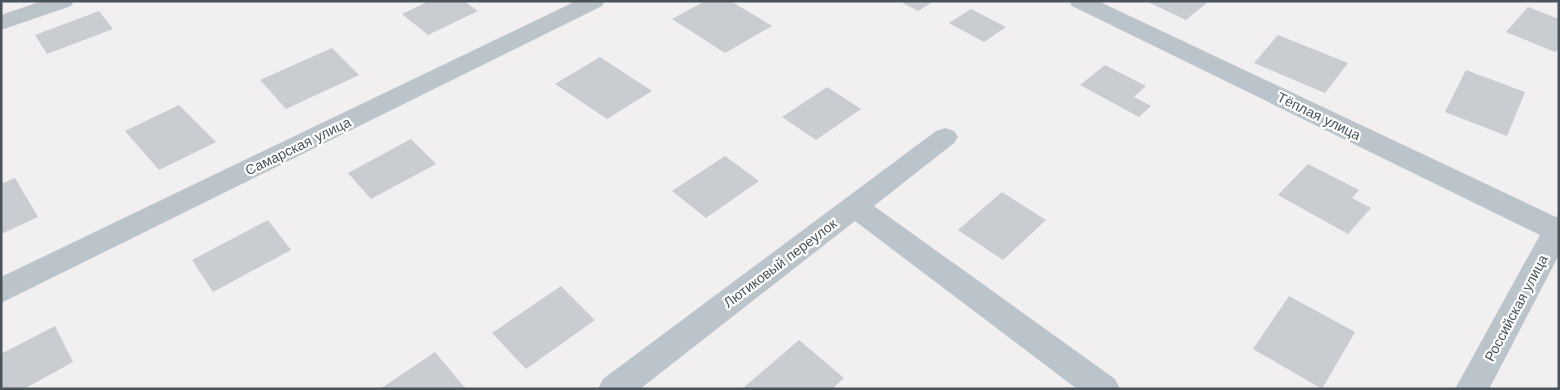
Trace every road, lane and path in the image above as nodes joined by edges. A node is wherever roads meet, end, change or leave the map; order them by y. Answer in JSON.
{"nodes":[{"id":1,"x":63,"y":1,"type":"edge"},
{"id":2,"x":594,"y":1,"type":"edge"},
{"id":3,"x":1080,"y":1,"type":"edge"},
{"id":4,"x":1,"y":23,"type":"edge"},
{"id":5,"x":945,"y":137,"type":"dead end"},
{"id":6,"x":855,"y":206,"type":"junction"},
{"id":7,"x":1558,"y":229,"type":"edge"},
{"id":8,"x":1,"y":291,"type":"edge"},
{"id":9,"x":615,"y":389,"type":"edge"},
{"id":10,"x":1103,"y":389,"type":"edge"},
{"id":11,"x":1472,"y":389,"type":"edge"}],
"edges":[{"from":1,"to":4,"type":"street"},
{"from":2,"to":8,"type":"street","name":"Самарская улица"},
{"from":3,"to":7,"type":"street","name":"Тёплая улица"},
{"from":5,"to":6,"type":"street","name":"Лютиковый переулок"},
{"from":6,"to":9,"type":"street","name":"Лютиковый переулок"},
{"from":6,"to":10,"type":"street"},
{"from":7,"to":11,"type":"street","name":"Российская улица"}]}
